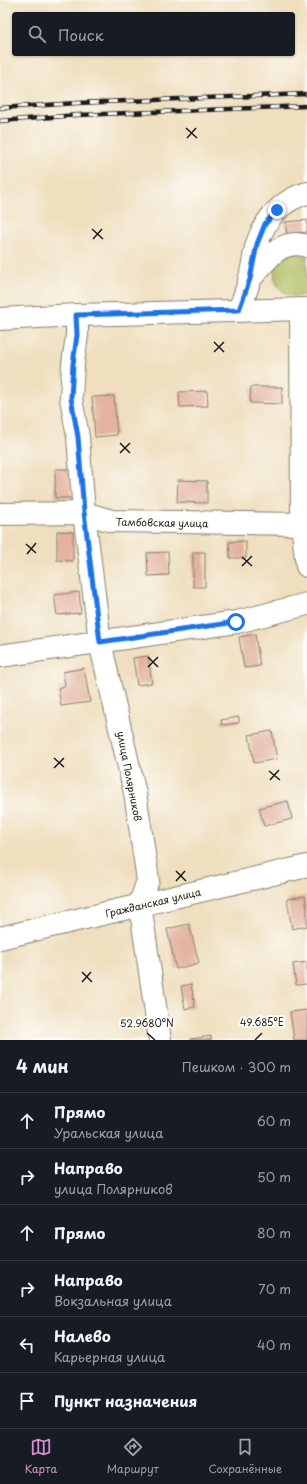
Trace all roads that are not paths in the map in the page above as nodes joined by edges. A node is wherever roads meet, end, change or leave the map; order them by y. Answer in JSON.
{"nodes":[{"id":1,"x":307,"y":193,"type":"edge"},
{"id":2,"x":307,"y":246,"type":"edge"},
{"id":3,"x":250,"y":279,"type":"junction"},
{"id":4,"x":304,"y":309,"type":"edge"},
{"id":5,"x":239,"y":310,"type":"junction"},
{"id":6,"x":76,"y":315,"type":"junction"},
{"id":7,"x":0,"y":319,"type":"edge"},
{"id":8,"x":305,"y":435,"type":"edge"},
{"id":9,"x":84,"y":512,"type":"junction"},
{"id":10,"x":0,"y":514,"type":"edge"},
{"id":11,"x":302,"y":524,"type":"junction"},
{"id":12,"x":307,"y":566,"type":"edge"},
{"id":13,"x":307,"y":604,"type":"edge"},
{"id":14,"x":100,"y":642,"type":"junction"},
{"id":15,"x":0,"y":656,"type":"edge"},
{"id":16,"x":307,"y":866,"type":"edge"},
{"id":17,"x":140,"y":904,"type":"junction"},
{"id":18,"x":0,"y":938,"type":"edge"},
{"id":19,"x":160,"y":1040,"type":"edge"}],
"edges":[{"from":1,"to":3,"type":"street"},
{"from":2,"to":3,"type":"street"},
{"from":3,"to":5,"type":"street"},
{"from":4,"to":5,"type":"street"},
{"from":4,"to":8,"type":"street"},
{"from":5,"to":6,"type":"street"},
{"from":6,"to":7,"type":"street"},
{"from":6,"to":9,"type":"street","name":"улица Полярников"},
{"from":8,"to":11,"type":"street"},
{"from":9,"to":10,"type":"street","name":"Тамбовская улица"},
{"from":9,"to":11,"type":"street","name":"Тамбовская улица"},
{"from":9,"to":14,"type":"street","name":"улица Полярников"},
{"from":11,"to":12,"type":"street"},
{"from":13,"to":14,"type":"street"},
{"from":14,"to":15,"type":"street"},
{"from":14,"to":17,"type":"street","name":"улица Полярников"},
{"from":16,"to":17,"type":"street","name":"Гражданская улица"},
{"from":17,"to":18,"type":"street","name":"Гражданская улица"},
{"from":17,"to":19,"type":"street","name":"улица Полярников"}]}
